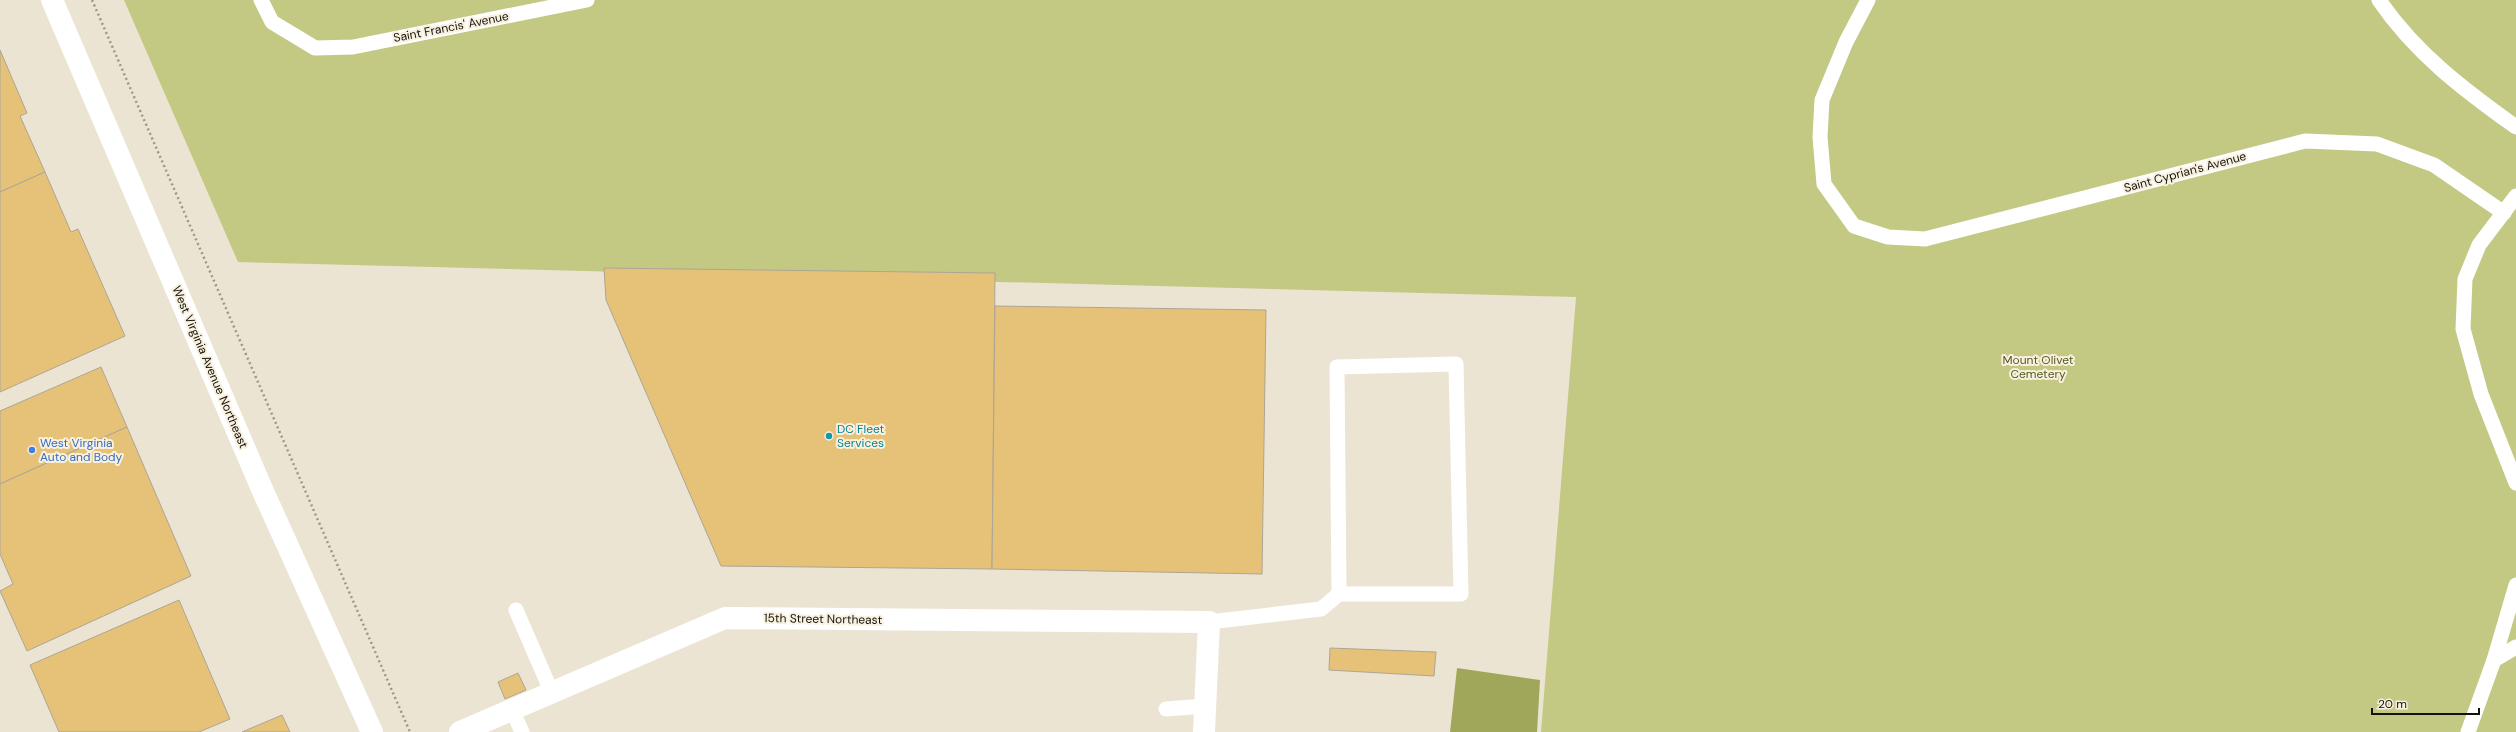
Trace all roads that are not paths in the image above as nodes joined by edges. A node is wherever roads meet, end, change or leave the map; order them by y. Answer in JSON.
{"nodes":[{"id":1,"x":52,"y":0,"type":"edge"},
{"id":2,"x":261,"y":0,"type":"edge"},
{"id":3,"x":587,"y":0,"type":"edge"},
{"id":4,"x":1868,"y":0,"type":"edge"},
{"id":5,"x":2379,"y":0,"type":"edge"},
{"id":6,"x":568,"y":2,"type":"edge"},
{"id":7,"x":2516,"y":127,"type":"edge"},
{"id":8,"x":2516,"y":196,"type":"edge"},
{"id":9,"x":2504,"y":213,"type":"junction"},
{"id":10,"x":2516,"y":483,"type":"edge"},
{"id":11,"x":2516,"y":585,"type":"edge"},
{"id":12,"x":1339,"y":594,"type":"junction"},
{"id":13,"x":516,"y":610,"type":"dead end"},
{"id":14,"x":1209,"y":622,"type":"junction"},
{"id":15,"x":2516,"y":647,"type":"edge"},
{"id":16,"x":2494,"y":660,"type":"junction"},
{"id":17,"x":552,"y":692,"type":"junction"},
{"id":18,"x":1205,"y":706,"type":"junction"},
{"id":19,"x":1166,"y":709,"type":"dead end"},
{"id":20,"x":512,"y":710,"type":"junction"},
{"id":21,"x":372,"y":732,"type":"edge"},
{"id":22,"x":460,"y":732,"type":"edge"},
{"id":23,"x":522,"y":732,"type":"edge"},
{"id":24,"x":1204,"y":732,"type":"edge"},
{"id":25,"x":2468,"y":732,"type":"edge"}],
"edges":[{"from":1,"to":21,"type":"street","name":"West Virginia Avenue Northeast"},
{"from":2,"to":6,"type":"lane","name":"Saint Francis' Avenue"},
{"from":3,"to":6,"type":"lane","name":"Saint Francis' Avenue"},
{"from":4,"to":9,"type":"lane","name":"Saint Cyprian's Avenue"},
{"from":5,"to":7,"type":"lane"},
{"from":8,"to":9,"type":"lane"},
{"from":9,"to":10,"type":"lane"},
{"from":11,"to":16,"type":"lane"},
{"from":12,"to":12,"type":"lane"},
{"from":12,"to":14,"type":"lane"},
{"from":13,"to":17,"type":"lane"},
{"from":14,"to":17,"type":"street","name":"15th Street Northeast"},
{"from":14,"to":18,"type":"street"},
{"from":15,"to":16,"type":"lane"},
{"from":16,"to":25,"type":"lane"},
{"from":17,"to":20,"type":"street","name":"15th Street Northeast"},
{"from":18,"to":19,"type":"lane"},
{"from":18,"to":24,"type":"street"},
{"from":20,"to":22,"type":"street","name":"15th Street Northeast"},
{"from":20,"to":23,"type":"lane"}]}
